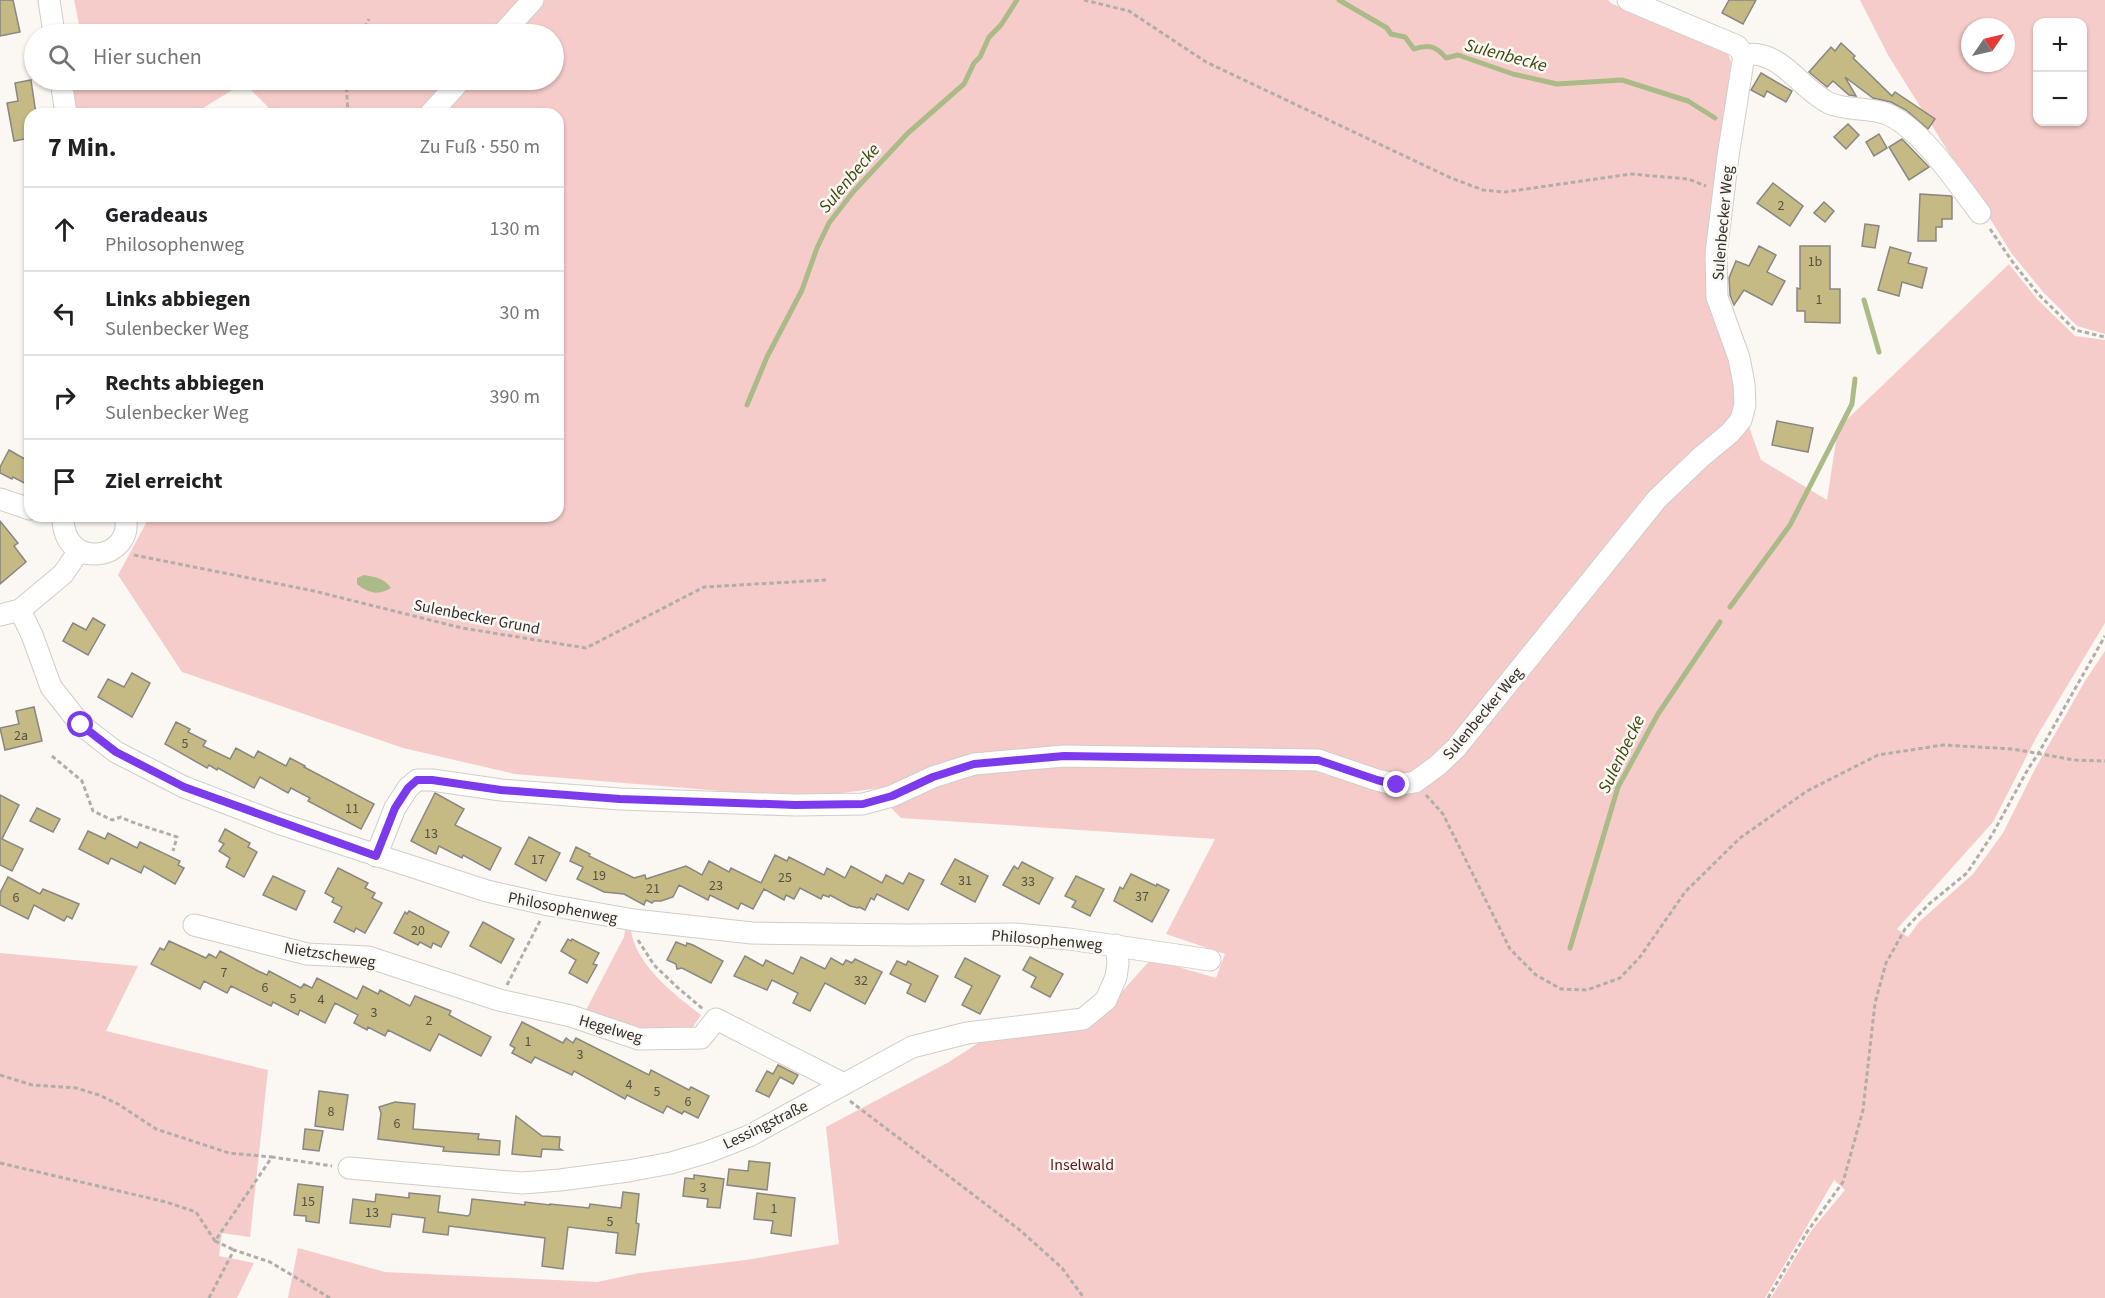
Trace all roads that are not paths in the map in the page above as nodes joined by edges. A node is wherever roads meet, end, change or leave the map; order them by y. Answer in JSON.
{"nodes":[{"id":1,"x":49,"y":0,"type":"edge"},
{"id":2,"x":533,"y":0,"type":"edge"},
{"id":3,"x":1628,"y":0,"type":"edge"},
{"id":4,"x":53,"y":24,"type":"edge"},
{"id":5,"x":511,"y":24,"type":"edge"},
{"id":6,"x":1744,"y":55,"type":"junction"},
{"id":7,"x":62,"y":90,"type":"edge"},
{"id":8,"x":452,"y":90,"type":"edge"},
{"id":9,"x":65,"y":108,"type":"edge"},
{"id":10,"x":435,"y":108,"type":"edge"},
{"id":11,"x":1980,"y":213,"type":"road end"},
{"id":12,"x":0,"y":499,"type":"edge"},
{"id":13,"x":24,"y":507,"type":"edge"},
{"id":14,"x":63,"y":522,"type":"edge"},
{"id":15,"x":127,"y":522,"type":"edge"},
{"id":16,"x":79,"y":551,"type":"junction"},
{"id":17,"x":10,"y":613,"type":"edge"},
{"id":18,"x":376,"y":856,"type":"junction"},
{"id":19,"x":194,"y":925,"type":"dead end"},
{"id":20,"x":1116,"y":945,"type":"junction"},
{"id":21,"x":1210,"y":960,"type":"dead end"},
{"id":22,"x":499,"y":999,"type":"joint"},
{"id":23,"x":839,"y":1087,"type":"junction"},
{"id":24,"x":349,"y":1168,"type":"road end"}],
"edges":[{"from":1,"to":4,"type":"street"},
{"from":2,"to":5,"type":"street"},
{"from":3,"to":6,"type":"street"},
{"from":6,"to":11,"type":"street"},
{"from":6,"to":18,"type":"street","name":"Sulenbecker Weg"},
{"from":7,"to":9,"type":"street"},
{"from":8,"to":10,"type":"street"},
{"from":12,"to":13,"type":"street"},
{"from":14,"to":16,"type":"street"},
{"from":15,"to":16,"type":"street"},
{"from":16,"to":17,"type":"street"},
{"from":17,"to":18,"type":"street","name":"Philosophenweg"},
{"from":18,"to":20,"type":"street","name":"Philosophenweg"},
{"from":19,"to":22,"type":"street","name":"Nietzscheweg"},
{"from":20,"to":21,"type":"street","name":"Philosophenweg"},
{"from":20,"to":23,"type":"street","name":"Lessingstraße"},
{"from":22,"to":23,"type":"street","name":"Hegelweg"},
{"from":23,"to":24,"type":"street","name":"Lessingstraße"}]}
